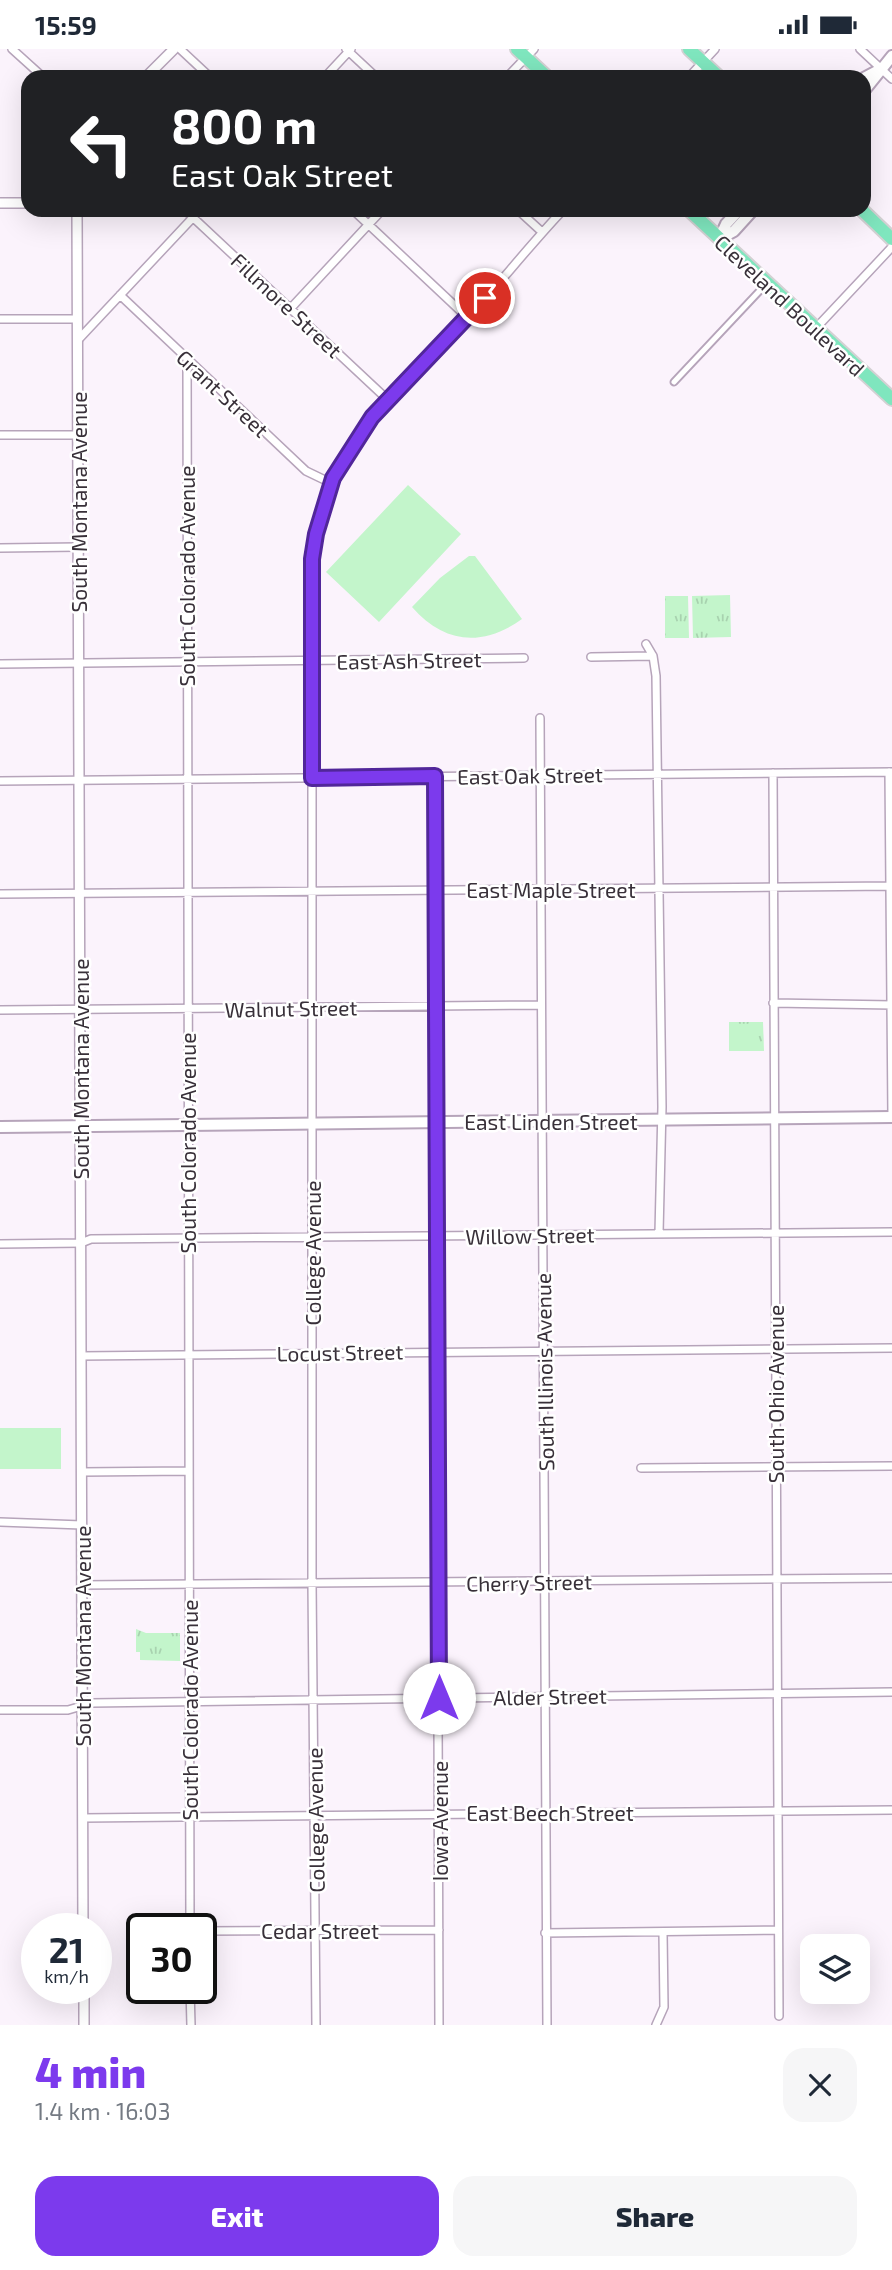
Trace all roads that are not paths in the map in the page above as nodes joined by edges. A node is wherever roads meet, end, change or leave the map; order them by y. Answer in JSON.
{"nodes":[{"id":1,"x":12,"y":49,"type":"edge"},
{"id":2,"x":174,"y":49,"type":"edge"},
{"id":3,"x":180,"y":49,"type":"edge"},
{"id":4,"x":689,"y":49,"type":"edge"},
{"id":5,"x":715,"y":49,"type":"edge"},
{"id":6,"x":860,"y":49,"type":"edge"},
{"id":7,"x":349,"y":50,"type":"edge"},
{"id":8,"x":525,"y":52,"type":"edge"},
{"id":9,"x":892,"y":57,"type":"edge"},
{"id":10,"x":703,"y":62,"type":"junction"},
{"id":11,"x":881,"y":69,"type":"junction"},
{"id":12,"x":35,"y":70,"type":"edge"},
{"id":13,"x":153,"y":70,"type":"edge"},
{"id":14,"x":202,"y":70,"type":"edge"},
{"id":15,"x":331,"y":70,"type":"edge"},
{"id":16,"x":369,"y":70,"type":"edge"},
{"id":17,"x":512,"y":70,"type":"edge"},
{"id":18,"x":541,"y":70,"type":"edge"},
{"id":19,"x":696,"y":70,"type":"edge"},
{"id":20,"x":712,"y":70,"type":"edge"},
{"id":21,"x":871,"y":74,"type":"edge"},
{"id":22,"x":892,"y":79,"type":"edge"},
{"id":23,"x":871,"y":82,"type":"edge"},
{"id":24,"x":0,"y":203,"type":"edge"},
{"id":25,"x":21,"y":204,"type":"edge"},
{"id":26,"x":77,"y":217,"type":"edge"},
{"id":27,"x":193,"y":217,"type":"joint"},
{"id":28,"x":360,"y":217,"type":"edge"},
{"id":29,"x":376,"y":217,"type":"edge"},
{"id":30,"x":526,"y":217,"type":"edge"},
{"id":31,"x":557,"y":217,"type":"edge"},
{"id":32,"x":696,"y":217,"type":"edge"},
{"id":33,"x":732,"y":217,"type":"edge"},
{"id":34,"x":747,"y":217,"type":"edge"},
{"id":35,"x":869,"y":217,"type":"edge"},
{"id":36,"x":369,"y":225,"type":"junction"},
{"id":37,"x":542,"y":232,"type":"junction"},
{"id":38,"x":719,"y":239,"type":"junction"},
{"id":39,"x":892,"y":239,"type":"edge"},
{"id":40,"x":892,"y":247,"type":"edge"},
{"id":41,"x":768,"y":283,"type":"junction"},
{"id":42,"x":120,"y":295,"type":"junction"},
{"id":43,"x":290,"y":309,"type":"junction"},
{"id":44,"x":468,"y":318,"type":"junction"},
{"id":45,"x":0,"y":319,"type":"edge"},
{"id":46,"x":77,"y":319,"type":"junction"},
{"id":47,"x":816,"y":328,"type":"junction"},
{"id":48,"x":77,"y":341,"type":"junction"},
{"id":49,"x":187,"y":358,"type":"junction"},
{"id":50,"x":674,"y":382,"type":"dead end"},
{"id":51,"x":892,"y":399,"type":"edge"},
{"id":52,"x":388,"y":400,"type":"junction"},
{"id":53,"x":0,"y":435,"type":"edge"},
{"id":54,"x":78,"y":435,"type":"junction"},
{"id":55,"x":331,"y":483,"type":"junction"},
{"id":56,"x":78,"y":547,"type":"junction"},
{"id":57,"x":0,"y":548,"type":"edge"},
{"id":58,"x":646,"y":643,"type":"dead end"},
{"id":59,"x":653,"y":656,"type":"junction"},
{"id":60,"x":591,"y":657,"type":"dead end"},
{"id":61,"x":524,"y":658,"type":"dead end"},
{"id":62,"x":313,"y":662,"type":"junction"},
{"id":63,"x":186,"y":663,"type":"junction"},
{"id":64,"x":0,"y":664,"type":"edge"},
{"id":65,"x":78,"y":664,"type":"junction"},
{"id":66,"x":540,"y":719,"type":"dead end"},
{"id":67,"x":890,"y":772,"type":"edge"},
{"id":68,"x":773,"y":773,"type":"junction"},
{"id":69,"x":657,"y":774,"type":"junction"},
{"id":70,"x":540,"y":775,"type":"junction"},
{"id":71,"x":435,"y":776,"type":"junction"},
{"id":72,"x":312,"y":778,"type":"junction"},
{"id":73,"x":187,"y":779,"type":"junction"},
{"id":74,"x":79,"y":780,"type":"junction"},
{"id":75,"x":0,"y":781,"type":"edge"},
{"id":76,"x":890,"y":886,"type":"edge"},
{"id":77,"x":773,"y":887,"type":"junction"},
{"id":78,"x":659,"y":888,"type":"junction"},
{"id":79,"x":540,"y":889,"type":"junction"},
{"id":80,"x":437,"y":890,"type":"junction"},
{"id":81,"x":312,"y":891,"type":"junction"},
{"id":82,"x":187,"y":892,"type":"junction"},
{"id":83,"x":79,"y":893,"type":"junction"},
{"id":84,"x":0,"y":894,"type":"edge"},
{"id":85,"x":773,"y":1003,"type":"junction"},
{"id":86,"x":540,"y":1005,"type":"junction"},
{"id":87,"x":891,"y":1005,"type":"edge"},
{"id":88,"x":437,"y":1006,"type":"junction"},
{"id":89,"x":312,"y":1008,"type":"junction"},
{"id":90,"x":0,"y":1010,"type":"edge"},
{"id":91,"x":80,"y":1010,"type":"junction"},
{"id":92,"x":187,"y":1010,"type":"junction"},
{"id":93,"x":892,"y":1117,"type":"edge"},
{"id":94,"x":773,"y":1119,"type":"junction"},
{"id":95,"x":662,"y":1120,"type":"junction"},
{"id":96,"x":541,"y":1121,"type":"junction"},
{"id":97,"x":438,"y":1122,"type":"junction"},
{"id":98,"x":312,"y":1123,"type":"junction"},
{"id":99,"x":187,"y":1125,"type":"junction"},
{"id":100,"x":80,"y":1126,"type":"junction"},
{"id":101,"x":0,"y":1127,"type":"edge"},
{"id":102,"x":892,"y":1231,"type":"edge"},
{"id":103,"x":774,"y":1232,"type":"junction"},
{"id":104,"x":659,"y":1233,"type":"junction"},
{"id":105,"x":542,"y":1235,"type":"junction"},
{"id":106,"x":312,"y":1236,"type":"junction"},
{"id":107,"x":438,"y":1236,"type":"junction"},
{"id":108,"x":187,"y":1238,"type":"junction"},
{"id":109,"x":81,"y":1243,"type":"junction"},
{"id":110,"x":0,"y":1244,"type":"edge"},
{"id":111,"x":892,"y":1348,"type":"edge"},
{"id":112,"x":545,"y":1349,"type":"junction"},
{"id":113,"x":775,"y":1349,"type":"junction"},
{"id":114,"x":438,"y":1351,"type":"junction"},
{"id":115,"x":312,"y":1352,"type":"junction"},
{"id":116,"x":188,"y":1354,"type":"junction"},
{"id":117,"x":81,"y":1356,"type":"junction"},
{"id":118,"x":892,"y":1466,"type":"edge"},
{"id":119,"x":641,"y":1468,"type":"dead end"},
{"id":120,"x":775,"y":1468,"type":"junction"},
{"id":121,"x":189,"y":1471,"type":"junction"},
{"id":122,"x":82,"y":1472,"type":"junction"},
{"id":123,"x":0,"y":1522,"type":"edge"},
{"id":124,"x":82,"y":1525,"type":"junction"},
{"id":125,"x":775,"y":1579,"type":"junction"},
{"id":126,"x":892,"y":1579,"type":"edge"},
{"id":127,"x":546,"y":1582,"type":"junction"},
{"id":128,"x":312,"y":1583,"type":"junction"},
{"id":129,"x":439,"y":1583,"type":"junction"},
{"id":130,"x":190,"y":1584,"type":"junction"},
{"id":131,"x":82,"y":1585,"type":"junction"},
{"id":132,"x":892,"y":1692,"type":"edge"},
{"id":133,"x":775,"y":1693,"type":"junction"},
{"id":134,"x":547,"y":1697,"type":"junction"},
{"id":135,"x":314,"y":1698,"type":"junction"},
{"id":136,"x":439,"y":1698,"type":"junction"},
{"id":137,"x":189,"y":1701,"type":"junction"},
{"id":138,"x":82,"y":1706,"type":"junction"},
{"id":139,"x":0,"y":1710,"type":"edge"},
{"id":140,"x":892,"y":1810,"type":"edge"},
{"id":141,"x":776,"y":1811,"type":"junction"},
{"id":142,"x":547,"y":1812,"type":"junction"},
{"id":143,"x":439,"y":1813,"type":"junction"},
{"id":144,"x":316,"y":1814,"type":"junction"},
{"id":145,"x":189,"y":1815,"type":"junction"},
{"id":146,"x":83,"y":1818,"type":"junction"},
{"id":147,"x":83,"y":1913,"type":"edge"},
{"id":148,"x":190,"y":1913,"type":"edge"},
{"id":149,"x":316,"y":1930,"type":"junction"},
{"id":150,"x":439,"y":1930,"type":"junction"},
{"id":151,"x":776,"y":1930,"type":"junction"},
{"id":152,"x":217,"y":1931,"type":"edge"},
{"id":153,"x":545,"y":1933,"type":"junction"},
{"id":154,"x":663,"y":1933,"type":"junction"},
{"id":155,"x":84,"y":2004,"type":"edge"},
{"id":156,"x":190,"y":2004,"type":"edge"},
{"id":157,"x":779,"y":2016,"type":"dead end"},
{"id":158,"x":84,"y":2025,"type":"edge"},
{"id":159,"x":191,"y":2025,"type":"edge"},
{"id":160,"x":316,"y":2025,"type":"edge"},
{"id":161,"x":439,"y":2025,"type":"edge"},
{"id":162,"x":547,"y":2025,"type":"edge"},
{"id":163,"x":656,"y":2025,"type":"edge"}],
"edges":[{"from":1,"to":12,"type":"street"},
{"from":2,"to":13,"type":"street"},
{"from":3,"to":14,"type":"street"},
{"from":4,"to":10,"type":"main road"},
{"from":5,"to":10,"type":"street"},
{"from":6,"to":11,"type":"street"},
{"from":7,"to":15,"type":"street"},
{"from":7,"to":16,"type":"street"},
{"from":8,"to":17,"type":"street"},
{"from":8,"to":18,"type":"main road"},
{"from":9,"to":11,"type":"main road"},
{"from":10,"to":19,"type":"street"},
{"from":10,"to":20,"type":"main road"},
{"from":11,"to":21,"type":"main road"},
{"from":11,"to":22,"type":"street"},
{"from":11,"to":23,"type":"main road"},
{"from":24,"to":25,"type":"street"},
{"from":26,"to":46,"type":"street","name":"South Montana Avenue"},
{"from":27,"to":42,"type":"street"},
{"from":27,"to":43,"type":"street","name":"Fillmore Street"},
{"from":28,"to":36,"type":"street"},
{"from":29,"to":36,"type":"street"},
{"from":30,"to":37,"type":"street"},
{"from":31,"to":37,"type":"street","name":"College Avenue"},
{"from":32,"to":38,"type":"main road","name":"Cleveland Boulevard"},
{"from":33,"to":38,"type":"main road"},
{"from":34,"to":38,"type":"main road"},
{"from":35,"to":39,"type":"main road"},
{"from":36,"to":43,"type":"street"},
{"from":36,"to":44,"type":"street"},
{"from":37,"to":44,"type":"street","name":"College Avenue"},
{"from":38,"to":41,"type":"main road","name":"Cleveland Boulevard"},
{"from":40,"to":47,"type":"street"},
{"from":41,"to":47,"type":"main road","name":"Cleveland Boulevard"},
{"from":41,"to":50,"type":"street"},
{"from":42,"to":48,"type":"street"},
{"from":42,"to":49,"type":"street","name":"Grant Street"},
{"from":43,"to":52,"type":"street","name":"Fillmore Street"},
{"from":44,"to":52,"type":"street","name":"College Avenue"},
{"from":45,"to":46,"type":"street"},
{"from":46,"to":48,"type":"street","name":"South Montana Avenue"},
{"from":47,"to":51,"type":"main road","name":"Cleveland Boulevard"},
{"from":48,"to":54,"type":"street","name":"South Montana Avenue"},
{"from":49,"to":55,"type":"street","name":"Grant Street"},
{"from":49,"to":63,"type":"street","name":"South Colorado Avenue"},
{"from":52,"to":55,"type":"street","name":"College Avenue"},
{"from":53,"to":54,"type":"street"},
{"from":54,"to":56,"type":"street","name":"South Montana Avenue"},
{"from":55,"to":62,"type":"street","name":"College Avenue"},
{"from":56,"to":57,"type":"street"},
{"from":56,"to":65,"type":"street","name":"South Montana Avenue"},
{"from":58,"to":59,"type":"street"},
{"from":59,"to":60,"type":"street"},
{"from":59,"to":69,"type":"street"},
{"from":61,"to":62,"type":"street","name":"East Ash Street"},
{"from":62,"to":63,"type":"street","name":"East Ash Street"},
{"from":62,"to":72,"type":"street","name":"College Avenue"},
{"from":63,"to":65,"type":"street","name":"East Ash Street"},
{"from":63,"to":73,"type":"street","name":"South Colorado Avenue"},
{"from":64,"to":65,"type":"street","name":"East Ash Street"},
{"from":65,"to":74,"type":"street","name":"South Montana Avenue"},
{"from":66,"to":70,"type":"street","name":"South Illinois Avenue"},
{"from":67,"to":68,"type":"street","name":"East Oak Street"},
{"from":67,"to":76,"type":"street"},
{"from":68,"to":69,"type":"street","name":"East Oak Street"},
{"from":68,"to":77,"type":"street","name":"South Ohio Avenue"},
{"from":69,"to":70,"type":"street","name":"East Oak Street"},
{"from":69,"to":78,"type":"street"},
{"from":70,"to":71,"type":"street","name":"East Oak Street"},
{"from":70,"to":79,"type":"street","name":"South Illinois Avenue"},
{"from":71,"to":72,"type":"street","name":"East Oak Street"},
{"from":71,"to":80,"type":"street","name":"Iowa Avenue"},
{"from":72,"to":73,"type":"street","name":"East Oak Street"},
{"from":72,"to":81,"type":"street","name":"College Avenue"},
{"from":73,"to":74,"type":"street","name":"East Oak Street"},
{"from":73,"to":82,"type":"street","name":"South Colorado Avenue"},
{"from":74,"to":75,"type":"street","name":"East Oak Street"},
{"from":74,"to":83,"type":"street","name":"South Montana Avenue"},
{"from":76,"to":77,"type":"street","name":"East Maple Street"},
{"from":76,"to":87,"type":"street"},
{"from":77,"to":78,"type":"street","name":"East Maple Street"},
{"from":77,"to":85,"type":"street","name":"South Ohio Avenue"},
{"from":78,"to":79,"type":"street","name":"East Maple Street"},
{"from":78,"to":95,"type":"street"},
{"from":79,"to":80,"type":"street","name":"East Maple Street"},
{"from":79,"to":86,"type":"street","name":"South Illinois Avenue"},
{"from":80,"to":81,"type":"street","name":"East Maple Street"},
{"from":80,"to":88,"type":"street","name":"Iowa Avenue"},
{"from":81,"to":82,"type":"street","name":"East Maple Street"},
{"from":81,"to":89,"type":"street","name":"College Avenue"},
{"from":82,"to":83,"type":"street","name":"East Maple Street"},
{"from":82,"to":92,"type":"street","name":"South Colorado Avenue"},
{"from":83,"to":84,"type":"street","name":"East Maple Street"},
{"from":83,"to":91,"type":"street","name":"South Montana Avenue"},
{"from":85,"to":87,"type":"street"},
{"from":85,"to":94,"type":"street","name":"South Ohio Avenue"},
{"from":86,"to":88,"type":"street","name":"Walnut Street"},
{"from":86,"to":96,"type":"street","name":"South Illinois Avenue"},
{"from":87,"to":93,"type":"street"},
{"from":88,"to":89,"type":"street","name":"Walnut Street"},
{"from":88,"to":97,"type":"street","name":"Iowa Avenue"},
{"from":89,"to":92,"type":"street","name":"Walnut Street"},
{"from":89,"to":98,"type":"street","name":"College Avenue"},
{"from":90,"to":91,"type":"street","name":"Walnut Street"},
{"from":91,"to":92,"type":"street","name":"Walnut Street"},
{"from":91,"to":100,"type":"street","name":"South Montana Avenue"},
{"from":92,"to":99,"type":"street","name":"South Colorado Avenue"},
{"from":93,"to":94,"type":"main road","name":"East Linden Street"},
{"from":94,"to":95,"type":"main road","name":"East Linden Street"},
{"from":94,"to":103,"type":"street","name":"South Ohio Avenue"},
{"from":95,"to":96,"type":"main road","name":"East Linden Street"},
{"from":95,"to":104,"type":"street"},
{"from":96,"to":97,"type":"main road","name":"East Linden Street"},
{"from":96,"to":105,"type":"street","name":"South Illinois Avenue"},
{"from":97,"to":98,"type":"main road","name":"East Linden Street"},
{"from":97,"to":107,"type":"street","name":"Iowa Avenue"},
{"from":98,"to":99,"type":"main road","name":"East Linden Street"},
{"from":98,"to":106,"type":"street","name":"College Avenue"},
{"from":99,"to":100,"type":"main road","name":"East Linden Street"},
{"from":99,"to":108,"type":"street","name":"South Colorado Avenue"},
{"from":100,"to":101,"type":"main road","name":"East Linden Street"},
{"from":100,"to":109,"type":"street","name":"South Montana Avenue"},
{"from":102,"to":103,"type":"street","name":"Willow Street"},
{"from":103,"to":104,"type":"street","name":"Willow Street"},
{"from":103,"to":113,"type":"street","name":"South Ohio Avenue"},
{"from":104,"to":105,"type":"street","name":"Willow Street"},
{"from":105,"to":107,"type":"street","name":"Willow Street"},
{"from":105,"to":112,"type":"street","name":"South Illinois Avenue"},
{"from":106,"to":107,"type":"street","name":"Willow Street"},
{"from":106,"to":108,"type":"street","name":"Willow Street"},
{"from":106,"to":115,"type":"street","name":"College Avenue"},
{"from":107,"to":114,"type":"street","name":"Iowa Avenue"},
{"from":108,"to":109,"type":"street","name":"Willow Street"},
{"from":108,"to":116,"type":"street","name":"South Colorado Avenue"},
{"from":109,"to":110,"type":"street","name":"Willow Street"},
{"from":109,"to":117,"type":"street","name":"South Montana Avenue"},
{"from":111,"to":113,"type":"street","name":"Locust Street"},
{"from":112,"to":113,"type":"street","name":"Locust Street"},
{"from":112,"to":114,"type":"street","name":"Locust Street"},
{"from":112,"to":127,"type":"street","name":"South Illinois Avenue"},
{"from":113,"to":120,"type":"street","name":"South Ohio Avenue"},
{"from":114,"to":115,"type":"street","name":"Locust Street"},
{"from":114,"to":129,"type":"street","name":"Iowa Avenue"},
{"from":115,"to":116,"type":"street","name":"Locust Street"},
{"from":115,"to":128,"type":"street","name":"College Avenue"},
{"from":116,"to":117,"type":"street","name":"Locust Street"},
{"from":116,"to":121,"type":"street","name":"South Colorado Avenue"},
{"from":117,"to":122,"type":"street","name":"South Montana Avenue"},
{"from":118,"to":120,"type":"street"},
{"from":119,"to":120,"type":"street"},
{"from":120,"to":125,"type":"street","name":"South Ohio Avenue"},
{"from":121,"to":122,"type":"street"},
{"from":121,"to":130,"type":"street","name":"South Colorado Avenue"},
{"from":122,"to":124,"type":"street","name":"South Montana Avenue"},
{"from":123,"to":124,"type":"street"},
{"from":124,"to":131,"type":"street","name":"South Montana Avenue"},
{"from":125,"to":126,"type":"street","name":"Cherry Street"},
{"from":125,"to":127,"type":"street","name":"Cherry Street"},
{"from":125,"to":133,"type":"street","name":"South Ohio Avenue"},
{"from":127,"to":129,"type":"street","name":"Cherry Street"},
{"from":127,"to":134,"type":"street","name":"South Illinois Avenue"},
{"from":128,"to":129,"type":"street","name":"Cherry Street"},
{"from":128,"to":130,"type":"street","name":"Cherry Street"},
{"from":128,"to":135,"type":"street","name":"College Avenue"},
{"from":129,"to":136,"type":"street","name":"Iowa Avenue"},
{"from":130,"to":131,"type":"street","name":"Cherry Street"},
{"from":130,"to":137,"type":"street","name":"South Colorado Avenue"},
{"from":131,"to":138,"type":"street","name":"South Montana Avenue"},
{"from":132,"to":133,"type":"street","name":"Alder Street"},
{"from":133,"to":134,"type":"street","name":"Alder Street"},
{"from":133,"to":141,"type":"street","name":"South Ohio Avenue"},
{"from":134,"to":136,"type":"street","name":"Alder Street"},
{"from":134,"to":142,"type":"street","name":"South Illinois Avenue"},
{"from":135,"to":136,"type":"street","name":"Alder Street"},
{"from":135,"to":137,"type":"street","name":"Alder Street"},
{"from":135,"to":144,"type":"street","name":"College Avenue"},
{"from":136,"to":143,"type":"street","name":"Iowa Avenue"},
{"from":137,"to":138,"type":"street","name":"Alder Street"},
{"from":137,"to":145,"type":"street","name":"South Colorado Avenue"},
{"from":138,"to":139,"type":"street","name":"Alder Street"},
{"from":138,"to":146,"type":"street","name":"South Montana Avenue"},
{"from":140,"to":141,"type":"street","name":"East Beech Street"},
{"from":141,"to":142,"type":"street","name":"East Beech Street"},
{"from":141,"to":151,"type":"street","name":"South Ohio Avenue"},
{"from":142,"to":143,"type":"street","name":"East Beech Street"},
{"from":142,"to":153,"type":"street","name":"South Illinois Avenue"},
{"from":143,"to":144,"type":"street","name":"East Beech Street"},
{"from":143,"to":150,"type":"street","name":"Iowa Avenue"},
{"from":144,"to":145,"type":"street","name":"East Beech Street"},
{"from":144,"to":149,"type":"street","name":"College Avenue"},
{"from":145,"to":146,"type":"street","name":"East Beech Street"},
{"from":145,"to":148,"type":"street","name":"South Colorado Avenue"},
{"from":146,"to":147,"type":"street","name":"South Montana Avenue"},
{"from":149,"to":150,"type":"street","name":"Cedar Street"},
{"from":149,"to":152,"type":"street","name":"Cedar Street"},
{"from":149,"to":160,"type":"street","name":"College Avenue"},
{"from":150,"to":161,"type":"street","name":"Iowa Avenue"},
{"from":151,"to":154,"type":"street"},
{"from":151,"to":157,"type":"street","name":"South Ohio Avenue"},
{"from":153,"to":154,"type":"street"},
{"from":153,"to":162,"type":"street","name":"South Illinois Avenue"},
{"from":154,"to":163,"type":"street"},
{"from":155,"to":158,"type":"street"},
{"from":156,"to":159,"type":"street"}]}
